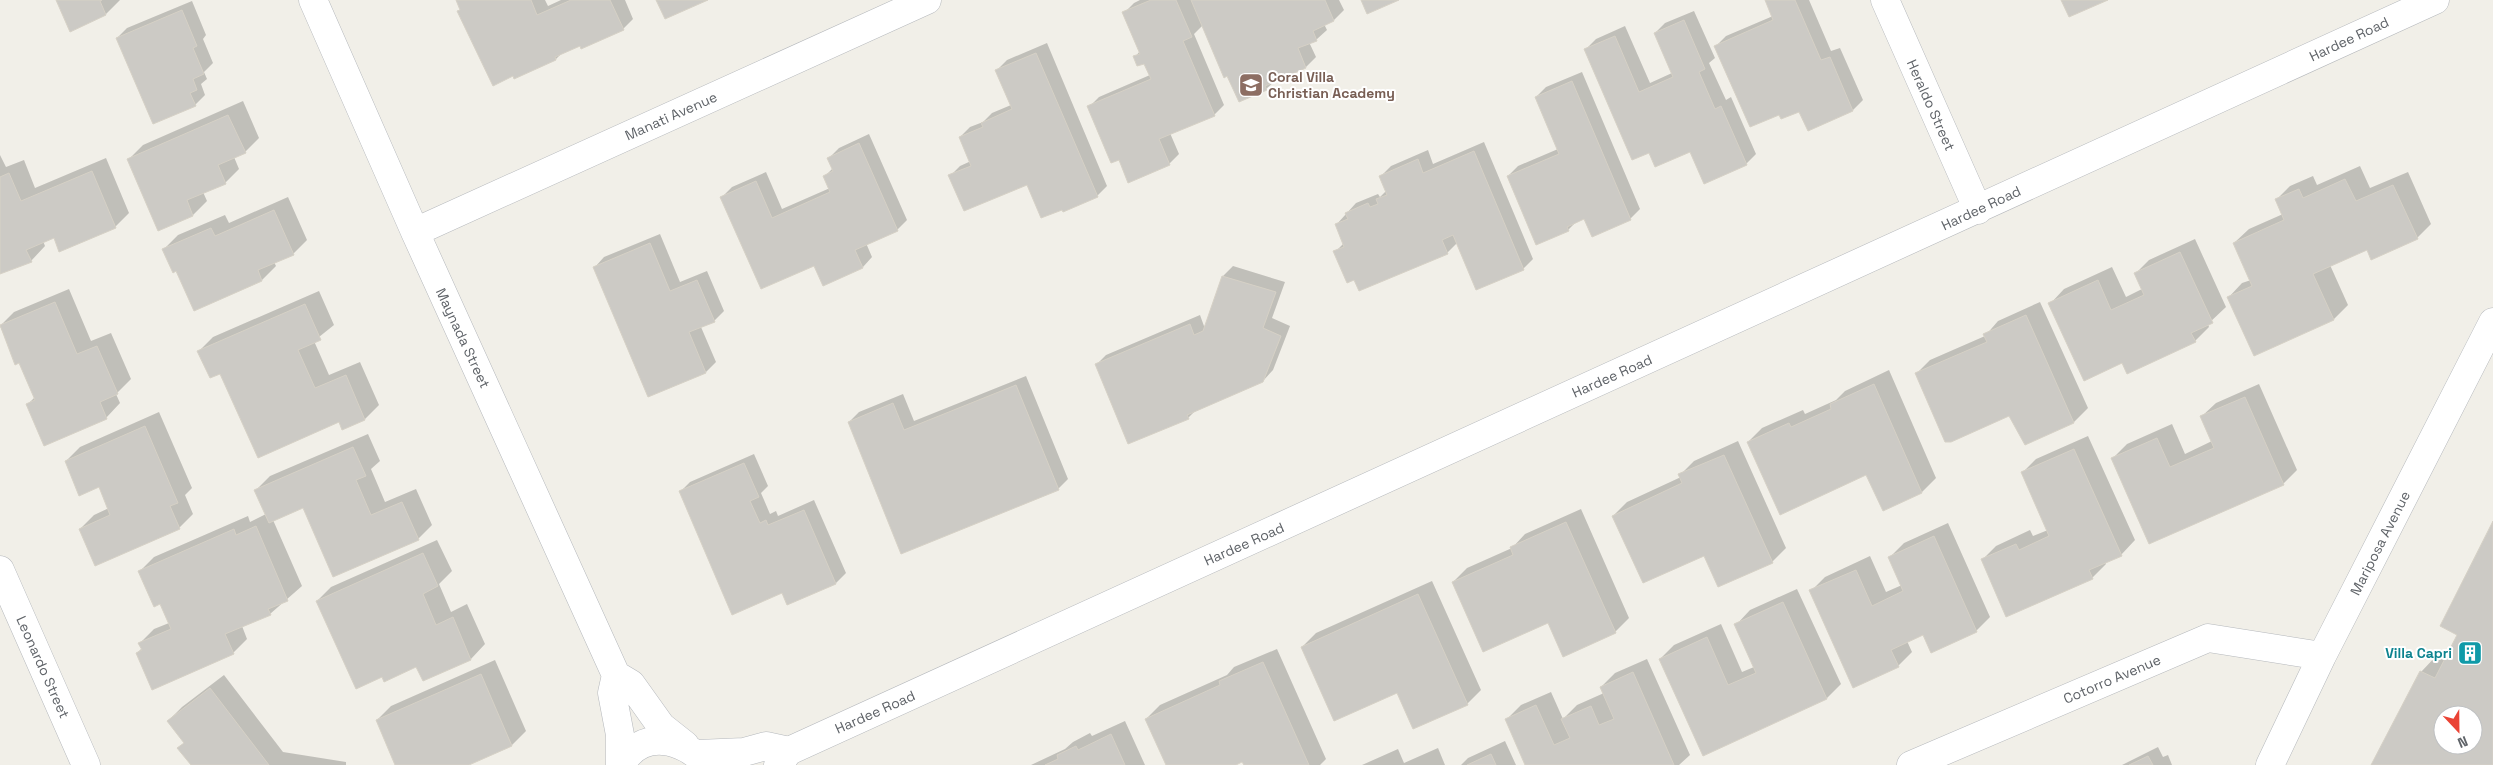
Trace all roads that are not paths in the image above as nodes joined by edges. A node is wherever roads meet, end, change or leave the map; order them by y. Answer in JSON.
{"nodes":[{"id":1,"x":313,"y":0,"type":"edge"},
{"id":2,"x":927,"y":0,"type":"edge"},
{"id":3,"x":1884,"y":0,"type":"edge"},
{"id":4,"x":2435,"y":0,"type":"edge"},
{"id":5,"x":1978,"y":210,"type":"junction"},
{"id":6,"x":414,"y":232,"type":"junction"},
{"id":7,"x":2493,"y":322,"type":"edge"},
{"id":8,"x":0,"y":570,"type":"edge"},
{"id":9,"x":2322,"y":656,"type":"junction"},
{"id":10,"x":616,"y":675,"type":"junction"},
{"id":11,"x":697,"y":754,"type":"edge"},
{"id":12,"x":784,"y":758,"type":"edge"},
{"id":13,"x":86,"y":765,"type":"edge"},
{"id":14,"x":621,"y":765,"type":"edge"},
{"id":15,"x":1911,"y":765,"type":"edge"},
{"id":16,"x":2270,"y":765,"type":"edge"}],
"edges":[{"from":1,"to":6,"type":"street","name":"Maynada Street"},
{"from":2,"to":6,"type":"street","name":"Manati Avenue"},
{"from":3,"to":5,"type":"street","name":"Heraldo Street"},
{"from":4,"to":5,"type":"street","name":"Hardee Road"},
{"from":5,"to":12,"type":"street","name":"Hardee Road"},
{"from":6,"to":10,"type":"street","name":"Maynada Street"},
{"from":7,"to":9,"type":"street","name":"Mariposa Avenue"},
{"from":8,"to":13,"type":"street","name":"Leonardo Street"},
{"from":9,"to":15,"type":"street","name":"Cotorro Avenue"},
{"from":9,"to":16,"type":"street","name":"Mariposa Avenue"},
{"from":10,"to":11,"type":"street","name":"Maynada Street"},
{"from":10,"to":14,"type":"street"},
{"from":11,"to":12,"type":"street","name":"Hardee Road"},
{"from":11,"to":14,"type":"street","name":"Hardee Road"}]}
